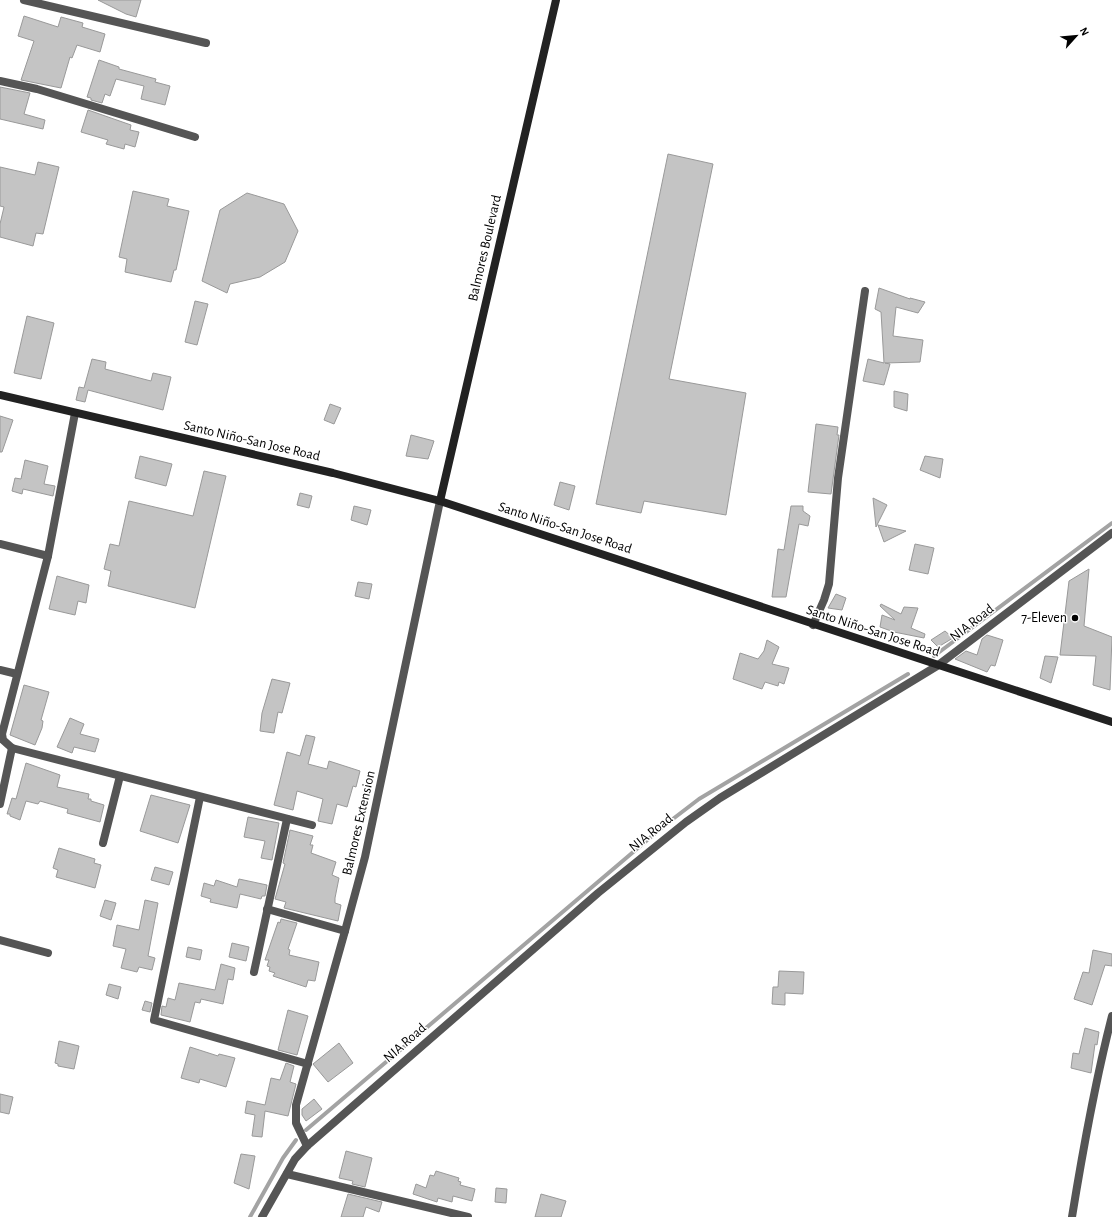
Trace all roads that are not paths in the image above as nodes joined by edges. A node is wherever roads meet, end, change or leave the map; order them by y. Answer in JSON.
{"nodes":[{"id":1,"x":24,"y":0,"type":"edge"},
{"id":2,"x":556,"y":0,"type":"edge"},
{"id":3,"x":206,"y":43,"type":"dead end"},
{"id":4,"x":0,"y":81,"type":"edge"},
{"id":5,"x":195,"y":137,"type":"dead end"},
{"id":6,"x":865,"y":291,"type":"dead end"},
{"id":7,"x":0,"y":395,"type":"edge"},
{"id":8,"x":75,"y":413,"type":"junction"},
{"id":9,"x":440,"y":501,"type":"junction"},
{"id":10,"x":1112,"y":533,"type":"edge"},
{"id":11,"x":0,"y":544,"type":"edge"},
{"id":12,"x":48,"y":556,"type":"junction"},
{"id":13,"x":813,"y":625,"type":"junction"},
{"id":14,"x":938,"y":666,"type":"junction"},
{"id":15,"x":0,"y":670,"type":"edge"},
{"id":16,"x":17,"y":674,"type":"junction"},
{"id":17,"x":1112,"y":722,"type":"edge"},
{"id":18,"x":12,"y":748,"type":"junction"},
{"id":19,"x":120,"y":776,"type":"junction"},
{"id":20,"x":200,"y":796,"type":"junction"},
{"id":21,"x":0,"y":804,"type":"edge"},
{"id":22,"x":287,"y":819,"type":"junction"},
{"id":23,"x":312,"y":825,"type":"dead end"},
{"id":24,"x":103,"y":843,"type":"dead end"},
{"id":25,"x":267,"y":909,"type":"junction"},
{"id":26,"x":346,"y":932,"type":"junction"},
{"id":27,"x":0,"y":940,"type":"edge"},
{"id":28,"x":48,"y":953,"type":"dead end"},
{"id":29,"x":254,"y":972,"type":"dead end"},
{"id":30,"x":1112,"y":1016,"type":"edge"},
{"id":31,"x":308,"y":1064,"type":"junction"},
{"id":32,"x":306,"y":1146,"type":"junction"},
{"id":33,"x":287,"y":1174,"type":"junction"},
{"id":34,"x":262,"y":1217,"type":"edge"},
{"id":35,"x":468,"y":1217,"type":"edge"},
{"id":36,"x":1072,"y":1217,"type":"edge"}],
"edges":[{"from":1,"to":3,"type":"street"},
{"from":2,"to":9,"type":"main road","name":"Balmores Boulevard"},
{"from":4,"to":5,"type":"street"},
{"from":6,"to":13,"type":"street"},
{"from":7,"to":8,"type":"main road","name":"Santo Niño-San Jose Road"},
{"from":8,"to":9,"type":"main road","name":"Santo Niño-San Jose Road"},
{"from":8,"to":12,"type":"street"},
{"from":9,"to":13,"type":"main road","name":"Santo Niño-San Jose Road"},
{"from":9,"to":26,"type":"street","name":"Balmores Extension"},
{"from":10,"to":14,"type":"street","name":"NIA Road"},
{"from":11,"to":12,"type":"street"},
{"from":12,"to":16,"type":"street"},
{"from":13,"to":14,"type":"main road","name":"Santo Niño-San Jose Road"},
{"from":14,"to":17,"type":"main road","name":"Santo Niño-San Jose Road"},
{"from":14,"to":32,"type":"street","name":"NIA Road"},
{"from":15,"to":16,"type":"street"},
{"from":16,"to":18,"type":"street"},
{"from":18,"to":19,"type":"street"},
{"from":18,"to":21,"type":"street"},
{"from":19,"to":20,"type":"street"},
{"from":19,"to":24,"type":"street"},
{"from":20,"to":22,"type":"street"},
{"from":20,"to":31,"type":"street"},
{"from":22,"to":23,"type":"street"},
{"from":22,"to":25,"type":"street"},
{"from":25,"to":26,"type":"street"},
{"from":25,"to":29,"type":"street"},
{"from":26,"to":31,"type":"street","name":"Balmores Extension"},
{"from":27,"to":28,"type":"street"},
{"from":30,"to":36,"type":"street"},
{"from":31,"to":32,"type":"street","name":"Balmores Extension"},
{"from":32,"to":33,"type":"street","name":"NIA Road"},
{"from":33,"to":34,"type":"street","name":"NIA Road"},
{"from":33,"to":35,"type":"street"}]}
